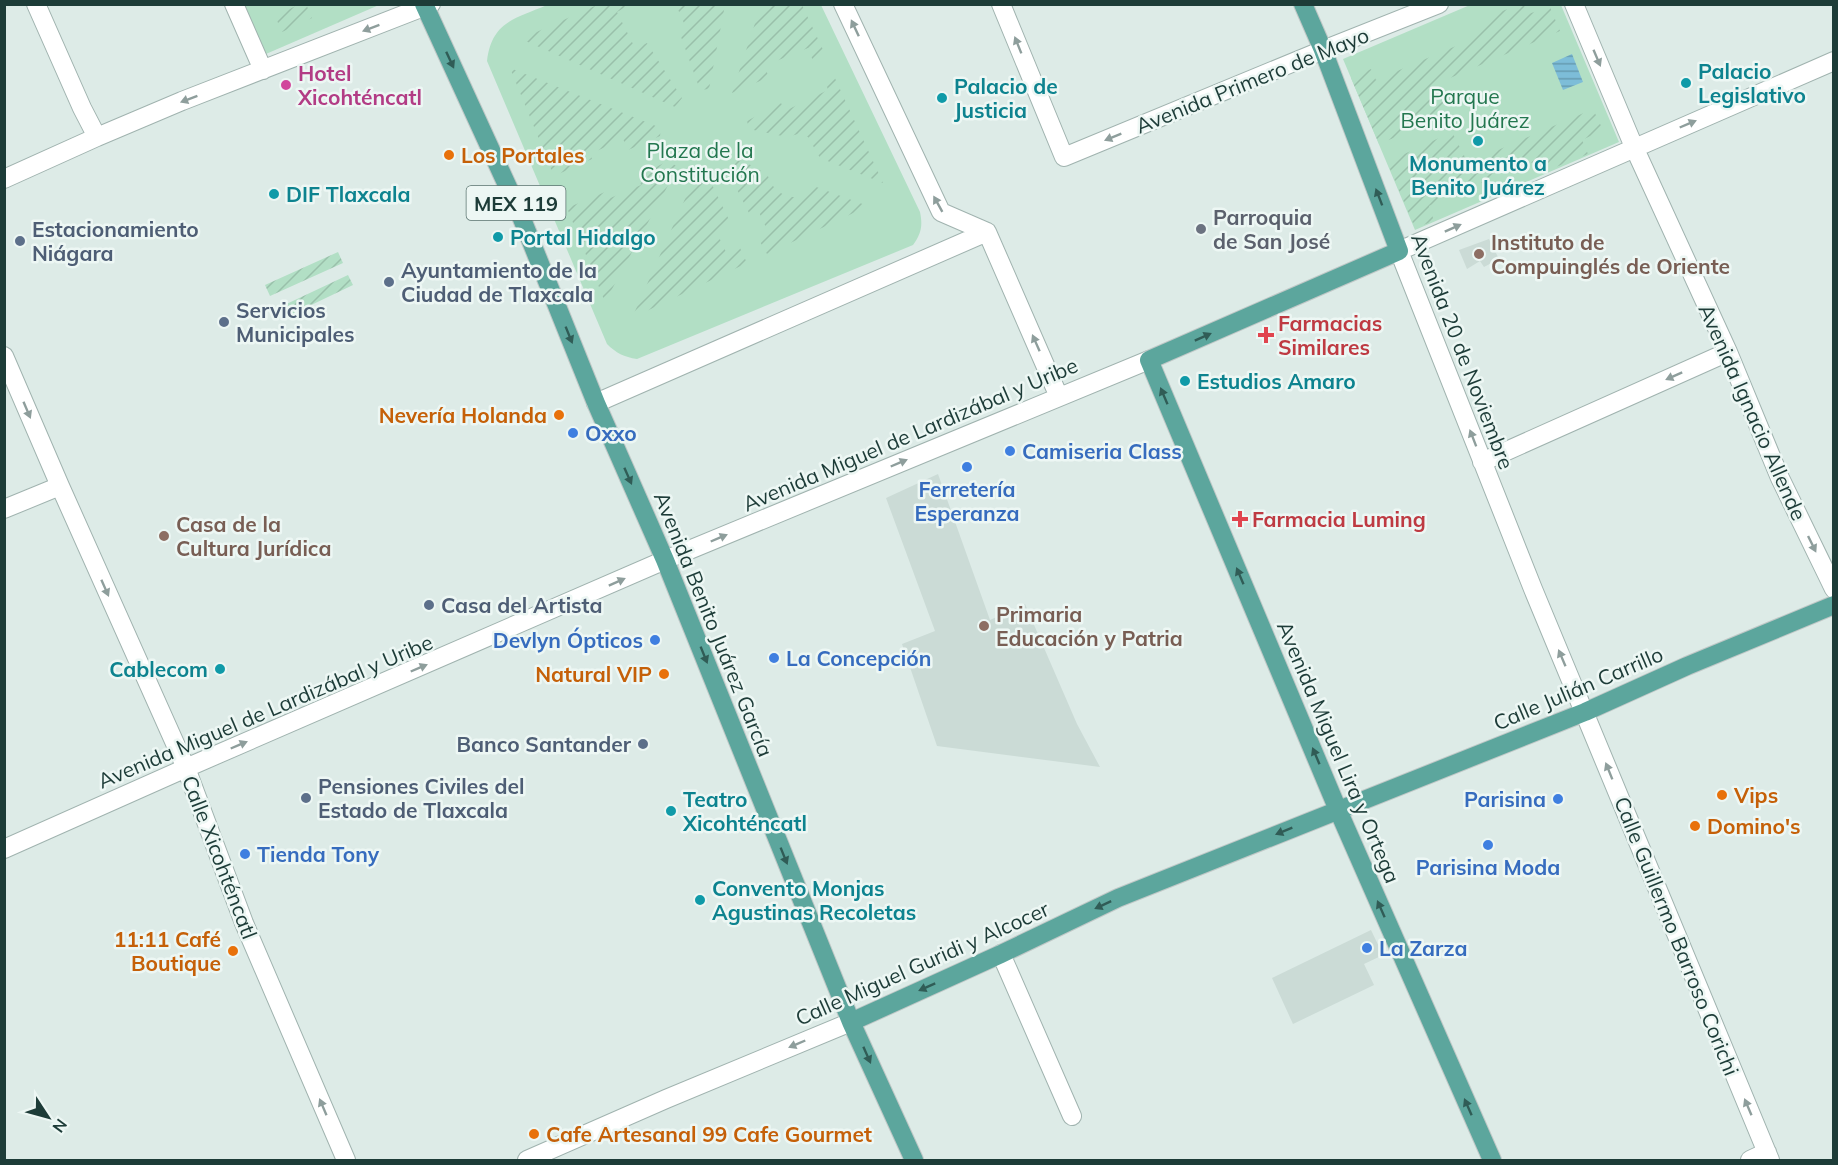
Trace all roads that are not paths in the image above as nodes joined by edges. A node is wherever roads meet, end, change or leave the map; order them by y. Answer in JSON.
{"nodes":[{"id":1,"x":36,"y":4,"type":"edge"},
{"id":2,"x":234,"y":4,"type":"edge"},
{"id":3,"x":843,"y":4,"type":"edge"},
{"id":4,"x":1001,"y":4,"type":"edge"},
{"id":5,"x":1304,"y":4,"type":"edge"},
{"id":6,"x":1439,"y":4,"type":"edge"},
{"id":7,"x":1574,"y":4,"type":"edge"},
{"id":8,"x":427,"y":5,"type":"edge"},
{"id":9,"x":1323,"y":50,"type":"junction"},
{"id":10,"x":1833,"y":61,"type":"edge"},
{"id":11,"x":263,"y":70,"type":"junction"},
{"id":12,"x":97,"y":137,"type":"junction"},
{"id":13,"x":1634,"y":147,"type":"junction"},
{"id":14,"x":4,"y":179,"type":"edge"},
{"id":15,"x":987,"y":232,"type":"junction"},
{"id":16,"x":1399,"y":251,"type":"junction"},
{"id":17,"x":1728,"y":352,"type":"junction"},
{"id":18,"x":4,"y":356,"type":"edge"},
{"id":19,"x":1149,"y":360,"type":"junction"},
{"id":20,"x":1059,"y":397,"type":"junction"},
{"id":21,"x":596,"y":403,"type":"junction"},
{"id":22,"x":1482,"y":462,"type":"junction"},
{"id":23,"x":60,"y":486,"type":"junction"},
{"id":24,"x":4,"y":509,"type":"edge"},
{"id":25,"x":665,"y":560,"type":"junction"},
{"id":26,"x":1833,"y":589,"type":"edge"},
{"id":27,"x":1833,"y":605,"type":"edge"},
{"id":28,"x":1585,"y":712,"type":"junction"},
{"id":29,"x":186,"y":768,"type":"junction"},
{"id":30,"x":1338,"y":810,"type":"junction"},
{"id":31,"x":4,"y":849,"type":"edge"},
{"id":32,"x":1001,"y":954,"type":"junction"},
{"id":33,"x":851,"y":1022,"type":"junction"},
{"id":34,"x":1072,"y":1116,"type":"dead end"},
{"id":35,"x":555,"y":1155,"type":"edge"},
{"id":36,"x":1769,"y":1156,"type":"edge"},
{"id":37,"x":346,"y":1161,"type":"edge"},
{"id":38,"x":527,"y":1161,"type":"edge"},
{"id":39,"x":914,"y":1161,"type":"edge"},
{"id":40,"x":1492,"y":1161,"type":"edge"},
{"id":41,"x":1750,"y":1161,"type":"edge"}],
"edges":[{"from":1,"to":12,"type":"street"},
{"from":2,"to":11,"type":"street"},
{"from":15,"to":3,"type":"street","one_way":true},
{"from":9,"to":4,"type":"street","name":"Avenida Primero de Mayo","one_way":true},
{"from":5,"to":9,"type":"main road","name":"Avenida 20 de Noviembre"},
{"from":6,"to":9,"type":"street","name":"Avenida Primero de Mayo"},
{"from":7,"to":13,"type":"street","name":"Avenida Ignacio Allende","one_way":true},
{"from":8,"to":11,"type":"street","one_way":true},
{"from":8,"to":21,"type":"main road","number":"MEX 119","one_way":true},
{"from":16,"to":9,"type":"main road","name":"Avenida 20 de Noviembre","one_way":true},
{"from":13,"to":10,"type":"street","name":"Avenida Miguel de Lardizábal y Uribe","one_way":true},
{"from":11,"to":12,"type":"street","one_way":true},
{"from":12,"to":14,"type":"street"},
{"from":16,"to":13,"type":"street","name":"Avenida Miguel de Lardizábal y Uribe","one_way":true},
{"from":13,"to":17,"type":"street","name":"Avenida Ignacio Allende"},
{"from":20,"to":15,"type":"street","one_way":true},
{"from":15,"to":21,"type":"street"},
{"from":19,"to":16,"type":"main road","name":"Avenida Miguel de Lardizábal y Uribe","one_way":true},
{"from":22,"to":16,"type":"street","name":"Avenida 20 de Noviembre","one_way":true},
{"from":17,"to":22,"type":"street","one_way":true},
{"from":17,"to":26,"type":"street","name":"Avenida Ignacio Allende","one_way":true},
{"from":18,"to":23,"type":"street","name":"Calle Xicohténcatl","one_way":true},
{"from":19,"to":20,"type":"street","name":"Avenida Miguel de Lardizábal y Uribe"},
{"from":30,"to":19,"type":"main road","name":"Avenida Miguel Lira y Ortega","one_way":true},
{"from":25,"to":20,"type":"street","name":"Avenida Miguel de Lardizábal y Uribe","one_way":true},
{"from":21,"to":25,"type":"main road","name":"Avenida Benito Juárez García","number":"MEX 119","one_way":true},
{"from":28,"to":22,"type":"street","name":"Avenida 20 de Noviembre","one_way":true},
{"from":23,"to":24,"type":"street"},
{"from":23,"to":29,"type":"street","name":"Calle Xicohténcatl","one_way":true},
{"from":29,"to":25,"type":"street","name":"Avenida Miguel de Lardizábal y Uribe","one_way":true},
{"from":25,"to":33,"type":"main road","name":"Avenida Benito Juárez García","number":"MEX 119","one_way":true},
{"from":27,"to":28,"type":"main road","name":"Calle Julián Carrillo"},
{"from":28,"to":30,"type":"main road","name":"Calle Julián Carrillo"},
{"from":36,"to":28,"type":"street","name":"Calle Guillermo Barroso Corichi","one_way":true},
{"from":29,"to":31,"type":"street","name":"Avenida Miguel de Lardizábal y Uribe"},
{"from":37,"to":29,"type":"street","name":"Calle Xicohténcatl","one_way":true},
{"from":30,"to":32,"type":"main road","name":"Calle Miguel Guridi y Alcocer","one_way":true},
{"from":40,"to":30,"type":"main road","name":"Avenida Miguel Lira y Ortega","one_way":true},
{"from":32,"to":33,"type":"main road","name":"Calle Miguel Guridi y Alcocer","one_way":true},
{"from":32,"to":34,"type":"street"},
{"from":33,"to":35,"type":"street","name":"Calle Miguel Guridi y Alcocer","one_way":true},
{"from":33,"to":39,"type":"main road","name":"Avenida Benito Juárez García","number":"MEX 119","one_way":true},
{"from":35,"to":38,"type":"street","name":"Calle Miguel Guridi y Alcocer"},
{"from":36,"to":41,"type":"street"}]}
